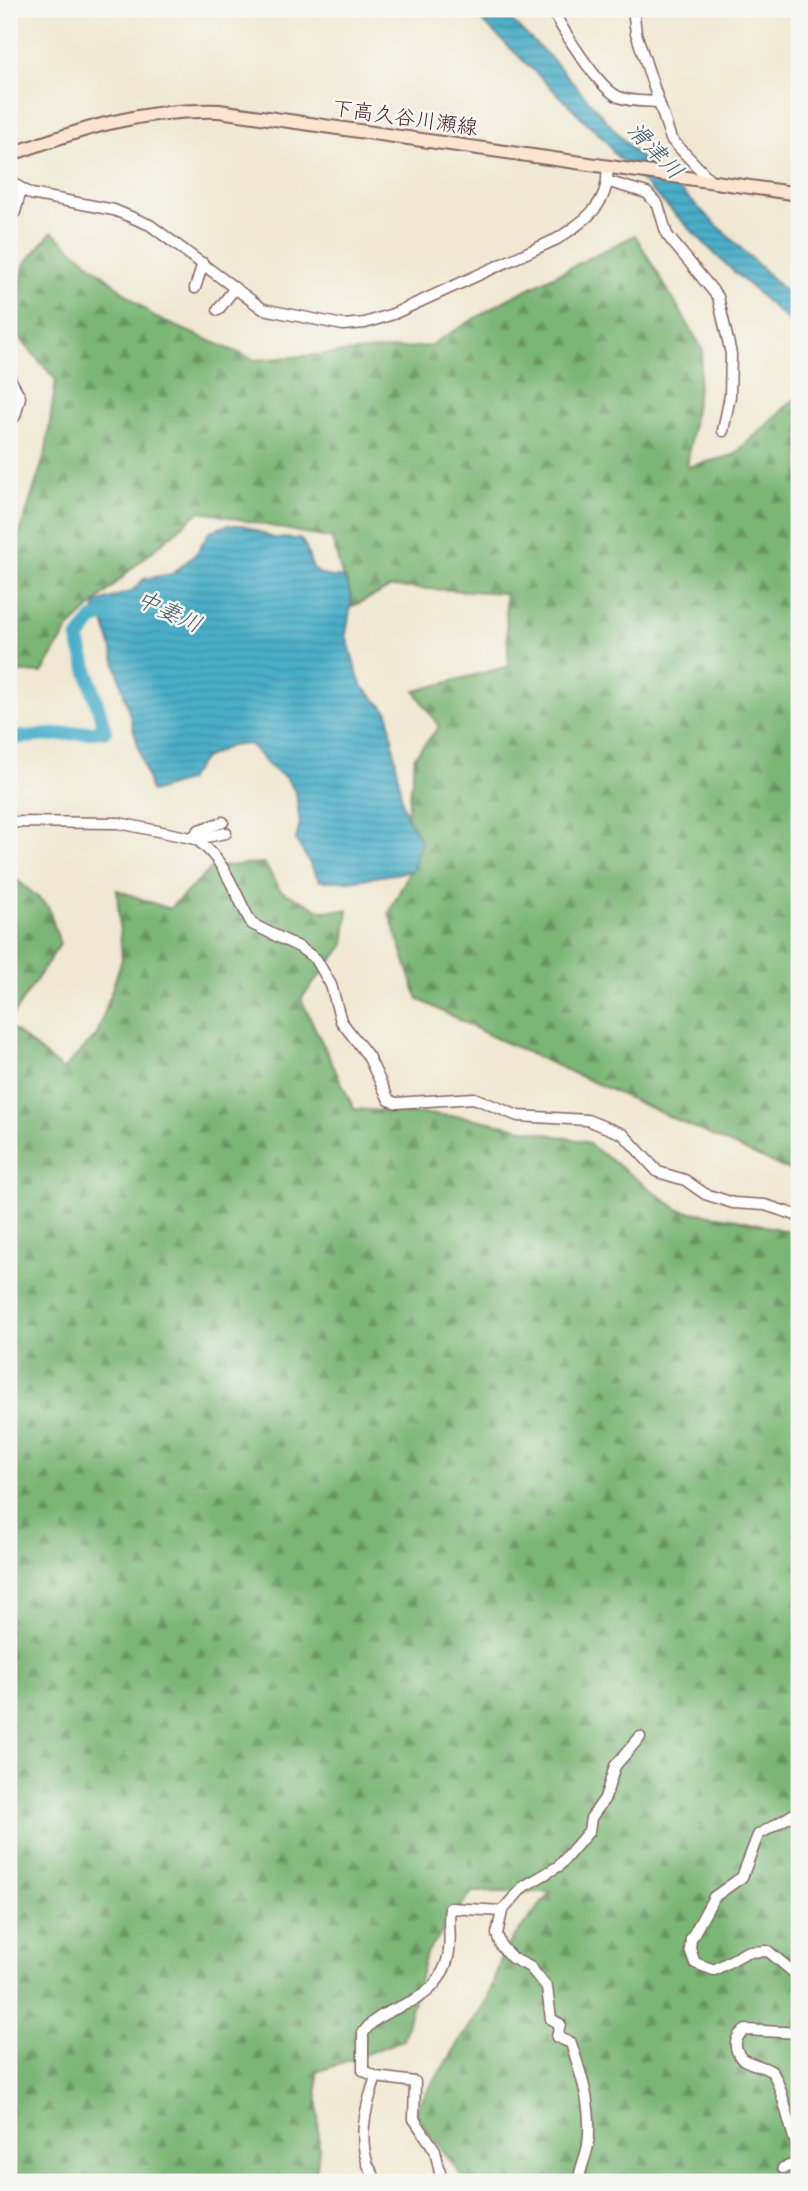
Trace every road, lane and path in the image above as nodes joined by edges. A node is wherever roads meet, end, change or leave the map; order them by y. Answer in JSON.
{"nodes":[{"id":1,"x":552,"y":9,"type":"edge"},
{"id":2,"x":632,"y":9,"type":"edge"},
{"id":3,"x":657,"y":102,"type":"junction"},
{"id":4,"x":9,"y":155,"type":"edge"},
{"id":5,"x":611,"y":167,"type":"junction"},
{"id":6,"x":9,"y":181,"type":"edge"},
{"id":7,"x":609,"y":182,"type":"junction"},
{"id":8,"x":713,"y":182,"type":"junction"},
{"id":9,"x":21,"y":190,"type":"junction"},
{"id":10,"x":799,"y":194,"type":"edge"},
{"id":11,"x":9,"y":212,"type":"edge"},
{"id":12,"x":203,"y":263,"type":"junction"},
{"id":13,"x":195,"y":288,"type":"dead end"},
{"id":14,"x":234,"y":289,"type":"junction"},
{"id":15,"x":218,"y":310,"type":"dead end"},
{"id":16,"x":9,"y":377,"type":"edge"},
{"id":17,"x":9,"y":423,"type":"edge"},
{"id":18,"x":723,"y":431,"type":"dead end"},
{"id":19,"x":9,"y":822,"type":"edge"},
{"id":20,"x":223,"y":822,"type":"dead end"},
{"id":21,"x":226,"y":833,"type":"dead end"},
{"id":22,"x":194,"y":838,"type":"junction"},
{"id":23,"x":799,"y":1216,"type":"edge"},
{"id":24,"x":640,"y":1737,"type":"dead end"},
{"id":25,"x":799,"y":1811,"type":"edge"},
{"id":26,"x":502,"y":1911,"type":"junction"},
{"id":27,"x":799,"y":1977,"type":"edge"},
{"id":28,"x":799,"y":2034,"type":"edge"},
{"id":29,"x":376,"y":2077,"type":"junction"},
{"id":30,"x":799,"y":2152,"type":"edge"},
{"id":31,"x":799,"y":2163,"type":"edge"},
{"id":32,"x":783,"y":2168,"type":"dead end"},
{"id":33,"x":9,"y":2172,"type":"edge"},
{"id":34,"x":16,"y":2182,"type":"edge"},
{"id":35,"x":376,"y":2182,"type":"edge"},
{"id":36,"x":421,"y":2182,"type":"edge"},
{"id":37,"x":441,"y":2182,"type":"edge"},
{"id":38,"x":579,"y":2182,"type":"edge"}],
"edges":[{"from":1,"to":3,"type":"street"},
{"from":2,"to":3,"type":"street"},
{"from":3,"to":8,"type":"street"},
{"from":4,"to":5,"type":"main road","name":"下高久谷川瀬線"},
{"from":5,"to":7,"type":"street"},
{"from":5,"to":8,"type":"main road","name":"下高久谷川瀬線"},
{"from":6,"to":9,"type":"street"},
{"from":7,"to":14,"type":"street"},
{"from":7,"to":18,"type":"street"},
{"from":8,"to":10,"type":"main road","name":"下高久谷川瀬線"},
{"from":9,"to":11,"type":"street"},
{"from":9,"to":12,"type":"street"},
{"from":12,"to":13,"type":"street"},
{"from":12,"to":14,"type":"street"},
{"from":14,"to":15,"type":"street"},
{"from":16,"to":17,"type":"street"},
{"from":19,"to":22,"type":"street"},
{"from":20,"to":22,"type":"street"},
{"from":21,"to":22,"type":"street"},
{"from":22,"to":23,"type":"street"},
{"from":24,"to":26,"type":"street"},
{"from":25,"to":27,"type":"street"},
{"from":26,"to":29,"type":"street"},
{"from":26,"to":38,"type":"street"},
{"from":28,"to":30,"type":"street"},
{"from":29,"to":35,"type":"street"},
{"from":29,"to":37,"type":"street"},
{"from":31,"to":32,"type":"street"},
{"from":33,"to":34,"type":"street"},
{"from":36,"to":37,"type":"street"}]}
